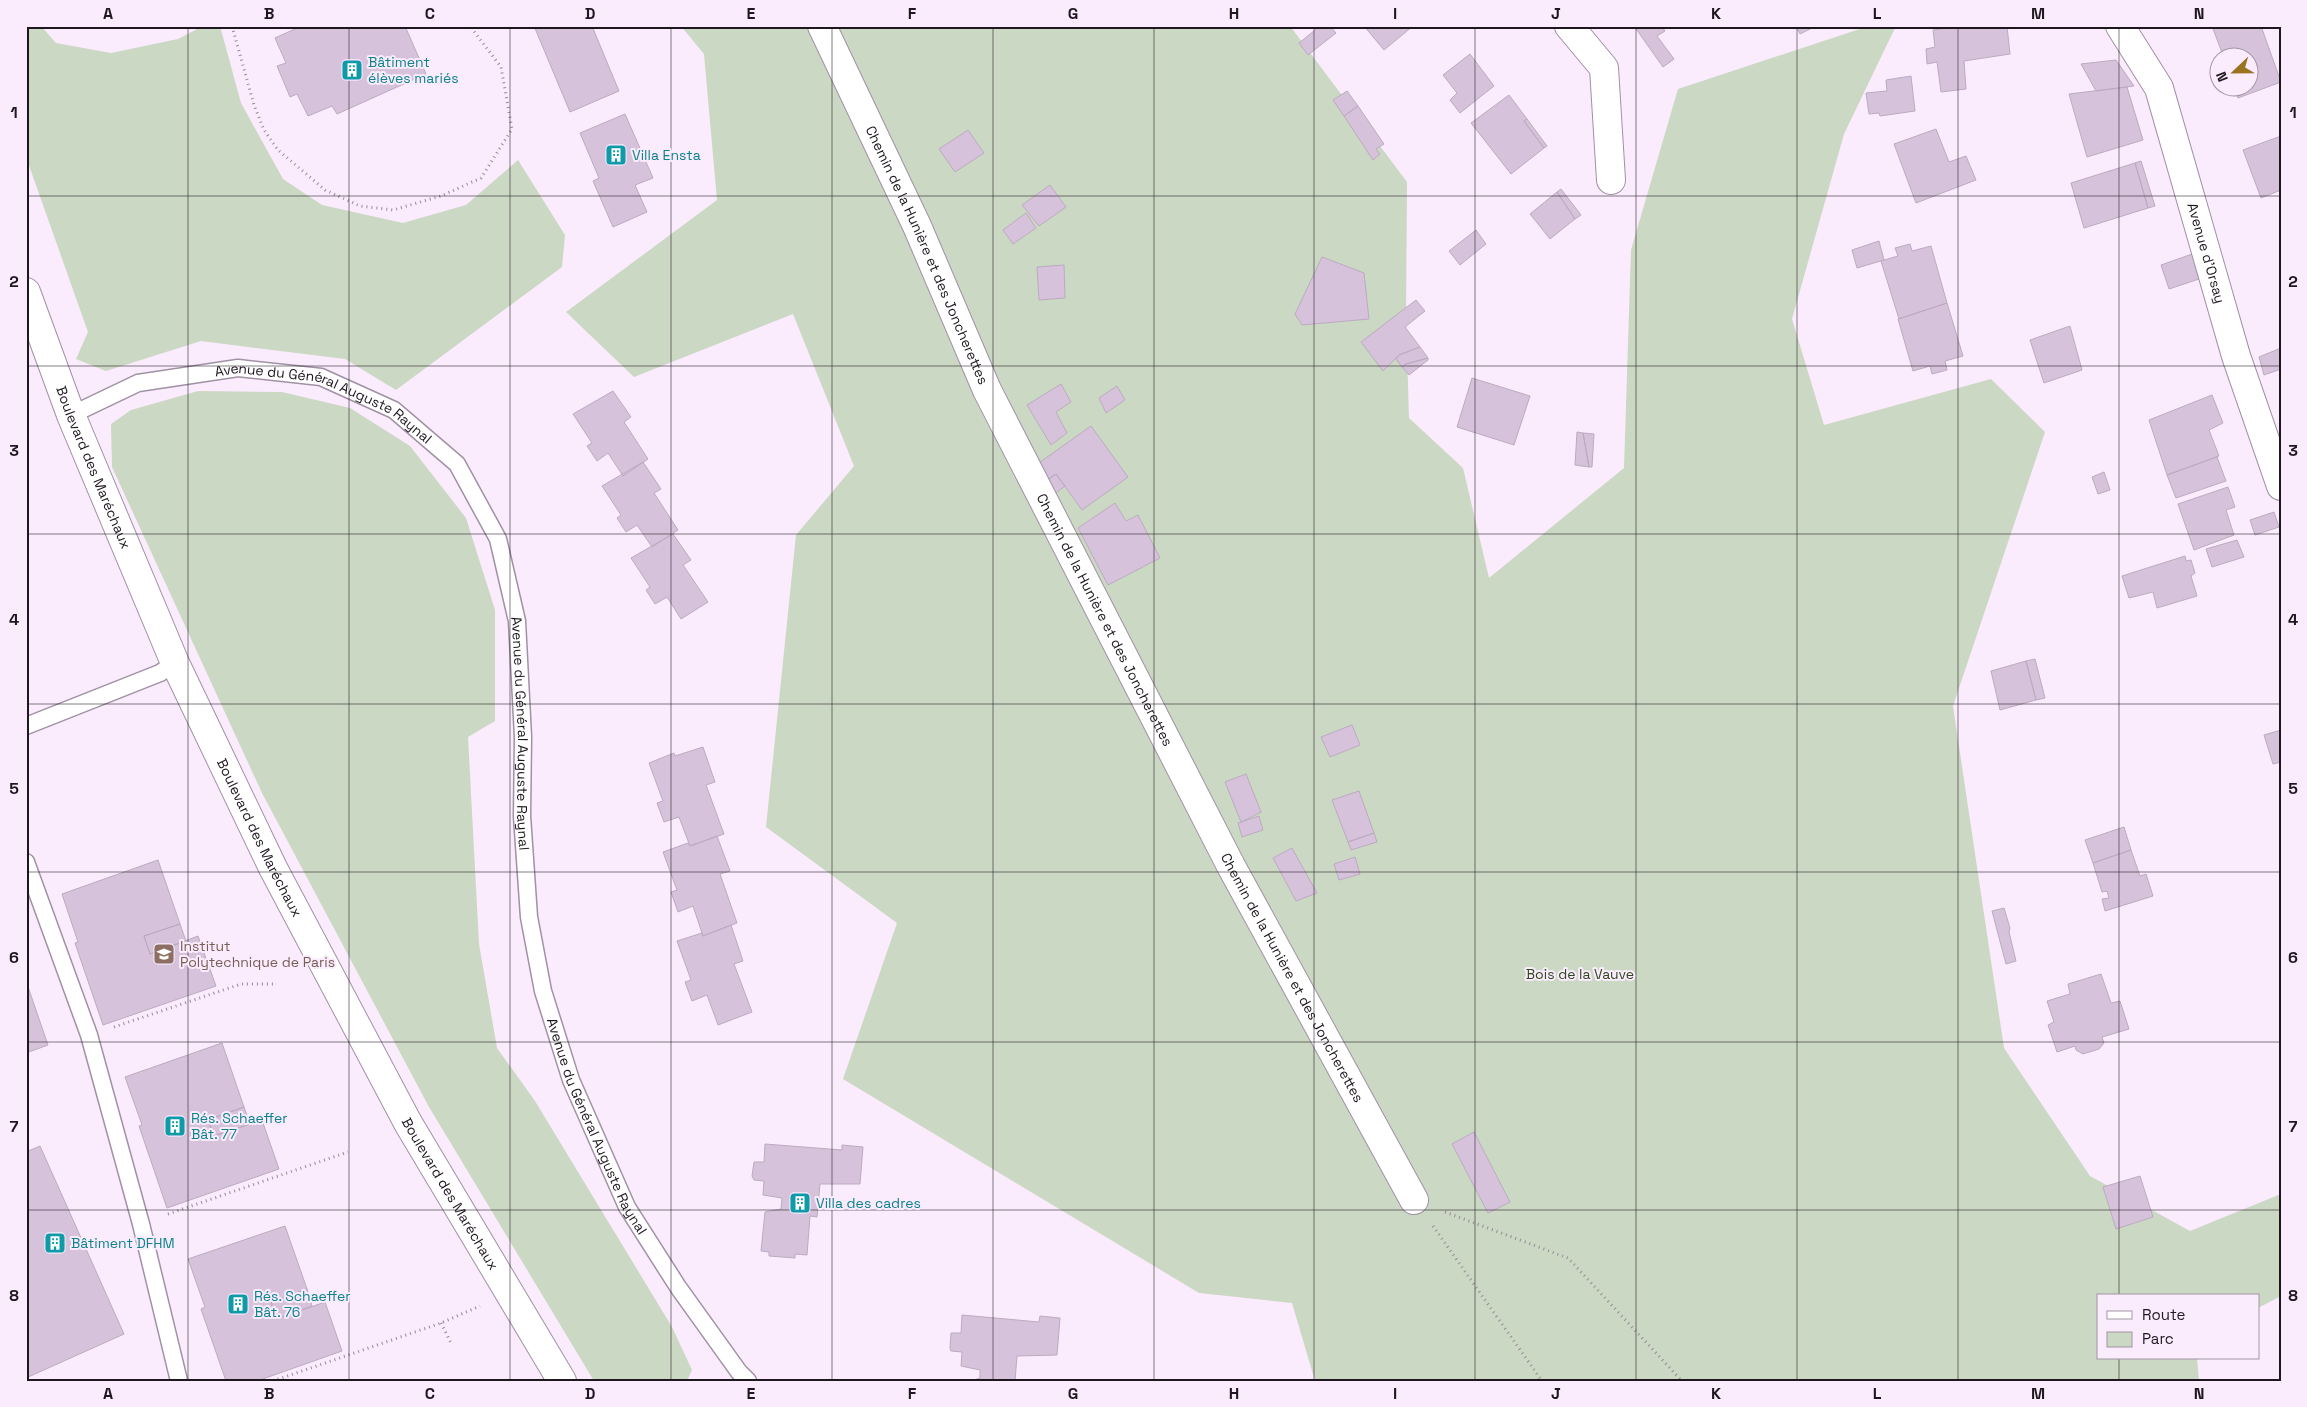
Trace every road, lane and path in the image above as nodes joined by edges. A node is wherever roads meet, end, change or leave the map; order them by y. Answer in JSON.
{"nodes":[{"id":1,"x":232,"y":26,"type":"edge"},
{"id":2,"x":470,"y":26,"type":"edge"},
{"id":3,"x":822,"y":26,"type":"edge"},
{"id":4,"x":1569,"y":26,"type":"edge"},
{"id":5,"x":2120,"y":26,"type":"edge"},
{"id":6,"x":1611,"y":180,"type":"dead end"},
{"id":7,"x":26,"y":292,"type":"edge"},
{"id":8,"x":71,"y":414,"type":"junction"},
{"id":9,"x":2281,"y":486,"type":"edge"},
{"id":10,"x":175,"y":663,"type":"junction"},
{"id":11,"x":26,"y":726,"type":"edge"},
{"id":12,"x":26,"y":862,"type":"edge"},
{"id":13,"x":277,"y":984,"type":"dead end"},
{"id":14,"x":89,"y":1035,"type":"junction"},
{"id":15,"x":348,"y":1152,"type":"dead end"},
{"id":16,"x":1414,"y":1200,"type":"junction"},
{"id":17,"x":141,"y":1224,"type":"junction"},
{"id":18,"x":509,"y":1294,"type":"junction"},
{"id":19,"x":441,"y":1323,"type":"junction"},
{"id":20,"x":450,"y":1343,"type":"dead end"},
{"id":21,"x":738,"y":1378,"type":"edge"},
{"id":22,"x":178,"y":1381,"type":"edge"},
{"id":23,"x":273,"y":1381,"type":"edge"},
{"id":24,"x":562,"y":1381,"type":"edge"},
{"id":25,"x":1542,"y":1381,"type":"edge"},
{"id":26,"x":1682,"y":1381,"type":"edge"}],
"edges":[{"from":1,"to":2,"type":"path"},
{"from":3,"to":16,"type":"street","name":"Chemin de la Hunière et des Joncherettes"},
{"from":4,"to":6,"type":"street"},
{"from":5,"to":9,"type":"street","name":"Avenue d'Orsay"},
{"from":7,"to":8,"type":"street","name":"Boulevard des Maréchaux"},
{"from":8,"to":10,"type":"street","name":"Boulevard des Maréchaux"},
{"from":8,"to":21,"type":"lane","name":"Avenue du Général Auguste Raynal"},
{"from":10,"to":11,"type":"lane"},
{"from":10,"to":18,"type":"street","name":"Boulevard des Maréchaux"},
{"from":12,"to":14,"type":"lane"},
{"from":13,"to":14,"type":"path"},
{"from":14,"to":17,"type":"lane"},
{"from":15,"to":17,"type":"path"},
{"from":16,"to":25,"type":"path"},
{"from":16,"to":26,"type":"path"},
{"from":17,"to":22,"type":"lane"},
{"from":18,"to":19,"type":"path"},
{"from":18,"to":24,"type":"street","name":"Boulevard des Maréchaux"},
{"from":19,"to":20,"type":"path"},
{"from":19,"to":23,"type":"path"}]}
